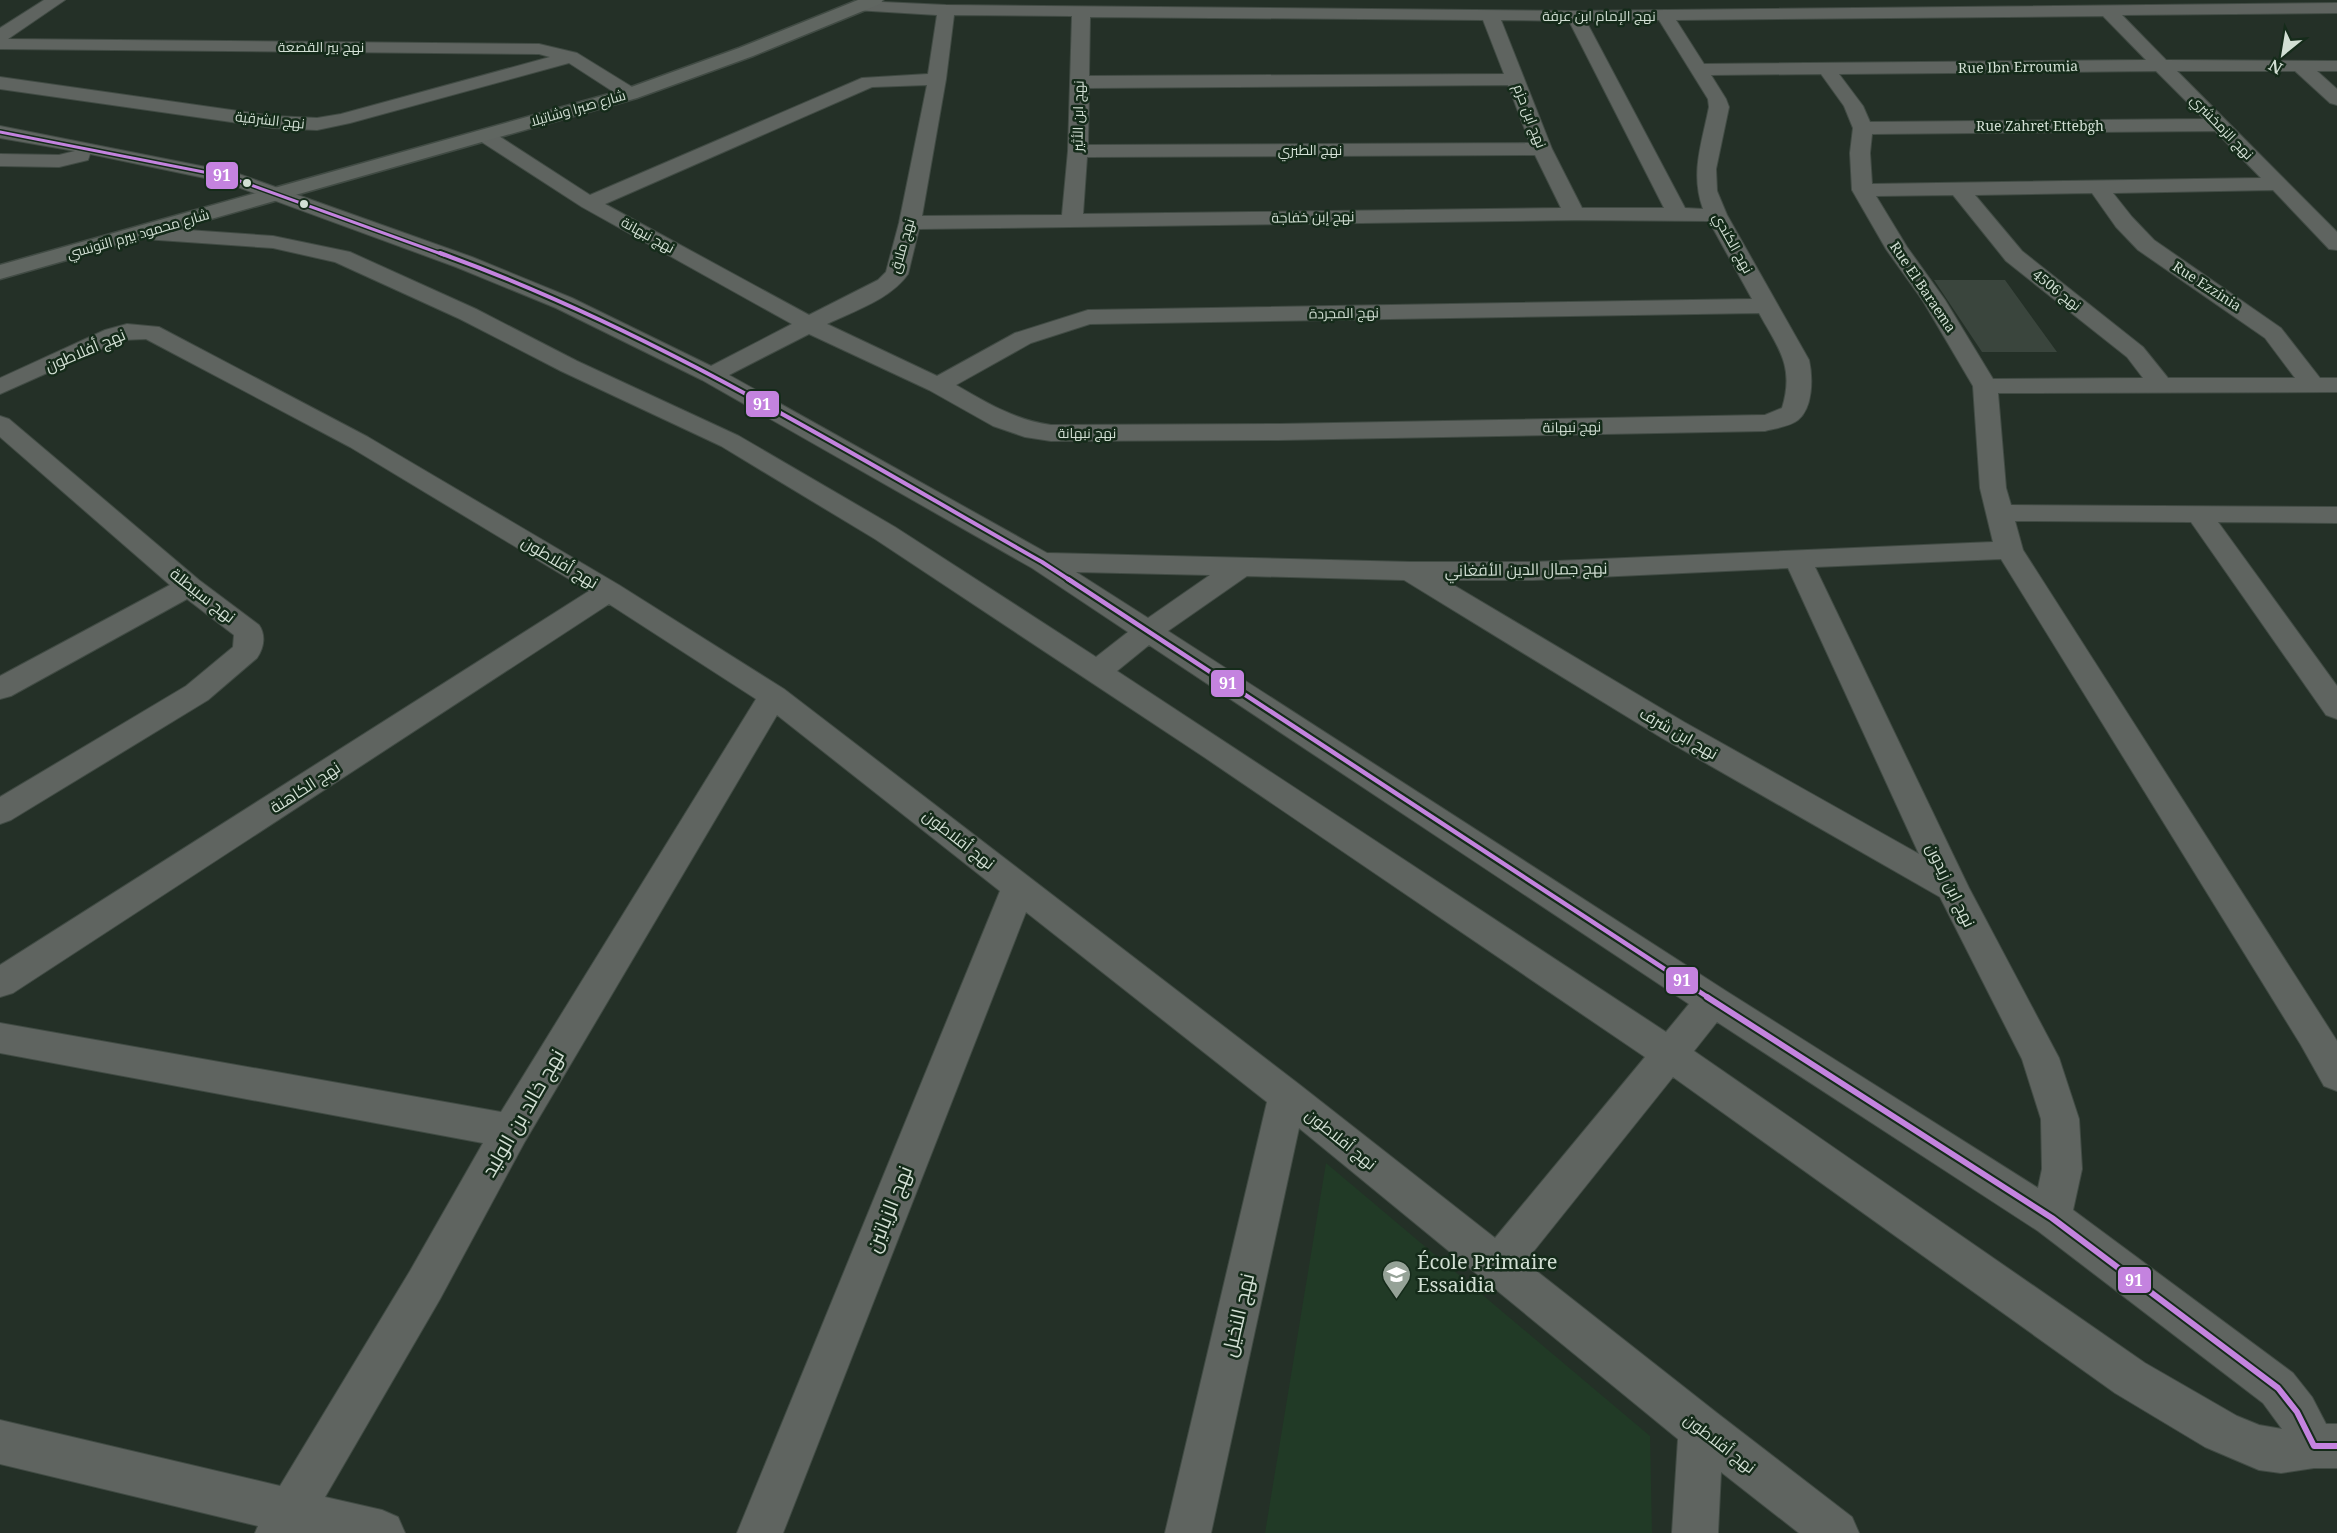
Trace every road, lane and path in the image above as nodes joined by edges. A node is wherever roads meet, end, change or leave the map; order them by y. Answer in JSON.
{"nodes":[{"id":1,"x":56,"y":0,"type":"edge"},
{"id":2,"x":867,"y":3,"type":"edge"},
{"id":3,"x":2337,"y":8,"type":"edge"},
{"id":4,"x":946,"y":10,"type":"junction"},
{"id":5,"x":1483,"y":10,"type":"edge"},
{"id":6,"x":2107,"y":10,"type":"junction"},
{"id":7,"x":1081,"y":11,"type":"junction"},
{"id":8,"x":1664,"y":15,"type":"junction"},
{"id":9,"x":1575,"y":16,"type":"junction"},
{"id":10,"x":0,"y":36,"type":"edge"},
{"id":11,"x":0,"y":44,"type":"edge"},
{"id":12,"x":571,"y":57,"type":"junction"},
{"id":13,"x":2163,"y":65,"type":"junction"},
{"id":14,"x":2299,"y":65,"type":"junction"},
{"id":15,"x":2337,"y":66,"type":"edge"},
{"id":16,"x":1698,"y":70,"type":"junction"},
{"id":17,"x":1827,"y":70,"type":"junction"},
{"id":18,"x":937,"y":79,"type":"junction"},
{"id":19,"x":1516,"y":79,"type":"junction"},
{"id":20,"x":1079,"y":82,"type":"junction"},
{"id":21,"x":0,"y":83,"type":"edge"},
{"id":22,"x":630,"y":94,"type":"junction"},
{"id":23,"x":2337,"y":99,"type":"edge"},
{"id":24,"x":2218,"y":125,"type":"junction"},
{"id":25,"x":1863,"y":128,"type":"junction"},
{"id":26,"x":0,"y":132,"type":"edge"},
{"id":27,"x":484,"y":135,"type":"junction"},
{"id":28,"x":1542,"y":149,"type":"junction"},
{"id":29,"x":105,"y":151,"type":"junction"},
{"id":30,"x":1078,"y":151,"type":"junction"},
{"id":31,"x":0,"y":160,"type":"edge"},
{"id":32,"x":2278,"y":184,"type":"junction"},
{"id":33,"x":2099,"y":188,"type":"junction"},
{"id":34,"x":1862,"y":190,"type":"junction"},
{"id":35,"x":1960,"y":190,"type":"junction"},
{"id":36,"x":275,"y":194,"type":"junction"},
{"id":37,"x":589,"y":203,"type":"junction"},
{"id":38,"x":1575,"y":214,"type":"junction"},
{"id":39,"x":1716,"y":214,"type":"junction"},
{"id":40,"x":1678,"y":215,"type":"junction"},
{"id":41,"x":1072,"y":220,"type":"junction"},
{"id":42,"x":909,"y":223,"type":"junction"},
{"id":43,"x":144,"y":233,"type":"junction"},
{"id":44,"x":2337,"y":244,"type":"edge"},
{"id":45,"x":0,"y":272,"type":"edge"},
{"id":46,"x":1767,"y":306,"type":"junction"},
{"id":47,"x":810,"y":325,"type":"junction"},
{"id":48,"x":711,"y":375,"type":"junction"},
{"id":49,"x":2160,"y":384,"type":"junction"},
{"id":50,"x":2325,"y":385,"type":"edge"},
{"id":51,"x":938,"y":386,"type":"junction"},
{"id":52,"x":1986,"y":386,"type":"junction"},
{"id":53,"x":0,"y":387,"type":"edge"},
{"id":54,"x":1765,"y":423,"type":"joint"},
{"id":55,"x":0,"y":424,"type":"edge"},
{"id":56,"x":2000,"y":513,"type":"junction"},
{"id":57,"x":2199,"y":515,"type":"junction"},
{"id":58,"x":2337,"y":515,"type":"edge"},
{"id":59,"x":2009,"y":550,"type":"junction"},
{"id":60,"x":1797,"y":560,"type":"junction"},
{"id":61,"x":1042,"y":562,"type":"junction"},
{"id":62,"x":1241,"y":567,"type":"junction"},
{"id":63,"x":1411,"y":571,"type":"junction"},
{"id":64,"x":189,"y":586,"type":"junction"},
{"id":65,"x":609,"y":591,"type":"junction"},
{"id":66,"x":1148,"y":631,"type":"junction"},
{"id":67,"x":1097,"y":672,"type":"junction"},
{"id":68,"x":0,"y":689,"type":"edge"},
{"id":69,"x":773,"y":696,"type":"junction"},
{"id":70,"x":2337,"y":708,"type":"edge"},
{"id":71,"x":0,"y":812,"type":"edge"},
{"id":72,"x":1019,"y":885,"type":"junction"},
{"id":73,"x":1952,"y":888,"type":"junction"},
{"id":74,"x":0,"y":983,"type":"edge"},
{"id":75,"x":1713,"y":1001,"type":"junction"},
{"id":76,"x":0,"y":1038,"type":"edge"},
{"id":77,"x":1669,"y":1054,"type":"junction"},
{"id":78,"x":2337,"y":1075,"type":"edge"},
{"id":79,"x":1287,"y":1096,"type":"junction"},
{"id":80,"x":510,"y":1131,"type":"junction"},
{"id":81,"x":2052,"y":1218,"type":"junction"},
{"id":82,"x":1498,"y":1265,"type":"junction"},
{"id":83,"x":1701,"y":1429,"type":"junction"},
{"id":84,"x":0,"y":1442,"type":"edge"},
{"id":85,"x":2325,"y":1446,"type":"edge"},
{"id":86,"x":284,"y":1523,"type":"edge"},
{"id":87,"x":382,"y":1533,"type":"edge"},
{"id":88,"x":760,"y":1533,"type":"edge"},
{"id":89,"x":1188,"y":1533,"type":"edge"},
{"id":90,"x":1695,"y":1533,"type":"edge"},
{"id":91,"x":1836,"y":1533,"type":"edge"}],
"edges":[{"from":1,"to":10,"type":"street"},
{"from":2,"to":4,"type":"street","name":"نهج الإمام ابن عرفة"},
{"from":2,"to":22,"type":"main road","name":"شارع صبرا وشاتيلا"},
{"from":3,"to":6,"type":"street","name":"نهج الإمام ابن عرفة"},
{"from":4,"to":7,"type":"street","name":"نهج الإمام ابن عرفة"},
{"from":4,"to":18,"type":"street","name":"نهج ملاق"},
{"from":5,"to":7,"type":"street","name":"نهج الإمام ابن عرفة"},
{"from":5,"to":9,"type":"street","name":"نهج الإمام ابن عرفة"},
{"from":5,"to":19,"type":"street","name":"نهج ابن حزم"},
{"from":6,"to":8,"type":"street","name":"نهج الإمام ابن عرفة"},
{"from":6,"to":13,"type":"street","name":"نهج الزمخشري"},
{"from":7,"to":20,"type":"street","name":"نهج ابن الأثير"},
{"from":8,"to":9,"type":"street","name":"نهج الإمام ابن عرفة"},
{"from":8,"to":16,"type":"street","name":"نهج الكندي"},
{"from":9,"to":40,"type":"street"},
{"from":11,"to":12,"type":"street","name":"نهج بير القصعة"},
{"from":12,"to":21,"type":"street","name":"نهج الشرقية"},
{"from":12,"to":22,"type":"street","name":"نهج بير القصعة"},
{"from":13,"to":14,"type":"street","name":"Rue Ibn Erroumia"},
{"from":13,"to":17,"type":"street","name":"Rue Ibn Erroumia"},
{"from":13,"to":24,"type":"street","name":"نهج الزمخشري"},
{"from":14,"to":15,"type":"street","name":"Rue Ibn Erroumia"},
{"from":14,"to":23,"type":"street"},
{"from":16,"to":17,"type":"street","name":"Rue Ibn Erroumia"},
{"from":16,"to":39,"type":"street","name":"نهج الكندي"},
{"from":17,"to":25,"type":"street"},
{"from":18,"to":37,"type":"street"},
{"from":18,"to":42,"type":"street","name":"نهج ملاق"},
{"from":19,"to":20,"type":"street"},
{"from":19,"to":28,"type":"street","name":"نهج ابن حزم"},
{"from":20,"to":30,"type":"street","name":"نهج ابن الأثير"},
{"from":22,"to":27,"type":"main road","name":"شارع صبرا وشاتيلا"},
{"from":24,"to":25,"type":"street","name":"Rue Zahret Ettebgh"},
{"from":24,"to":32,"type":"street","name":"نهج الزمخشري"},
{"from":25,"to":34,"type":"street","name":"Rue El Baraema"},
{"from":26,"to":29,"type":"street"},
{"from":27,"to":36,"type":"main road","name":"شارع صبرا وشاتيلا"},
{"from":27,"to":37,"type":"street","name":"نهج نبهانة"},
{"from":28,"to":30,"type":"street","name":"نهج الطبري"},
{"from":28,"to":38,"type":"street","name":"نهج ابن حزم"},
{"from":29,"to":31,"type":"street"},
{"from":29,"to":36,"type":"street"},
{"from":30,"to":41,"type":"street","name":"نهج ابن الأثير"},
{"from":32,"to":33,"type":"street"},
{"from":32,"to":44,"type":"street","name":"نهج الزمخشري"},
{"from":33,"to":35,"type":"street"},
{"from":33,"to":50,"type":"street","name":"Rue Ezzinia"},
{"from":34,"to":35,"type":"street"},
{"from":34,"to":52,"type":"street","name":"Rue El Baraema"},
{"from":35,"to":49,"type":"street","name":"نهج 4506"},
{"from":36,"to":43,"type":"main road","name":"شارع محمود بيرم التونسي"},
{"from":36,"to":48,"type":"street"},
{"from":37,"to":47,"type":"street","name":"نهج نبهانة"},
{"from":38,"to":40,"type":"street","name":"نهج إبن خفاجة"},
{"from":38,"to":41,"type":"street","name":"نهج إبن خفاجة"},
{"from":39,"to":40,"type":"street","name":"نهج إبن خفاجة"},
{"from":39,"to":46,"type":"street","name":"نهج الكندي"},
{"from":41,"to":42,"type":"street","name":"نهج إبن خفاجة"},
{"from":42,"to":47,"type":"street","name":"نهج ملاق"},
{"from":43,"to":45,"type":"main road","name":"شارع محمود بيرم التونسي"},
{"from":43,"to":67,"type":"street"},
{"from":46,"to":51,"type":"street","name":"نهج المجردة"},
{"from":46,"to":54,"type":"street","name":"نهج الكندي"},
{"from":47,"to":48,"type":"street","name":"نهج ملاق"},
{"from":47,"to":51,"type":"street","name":"نهج نبهانة"},
{"from":48,"to":61,"type":"street"},
{"from":49,"to":50,"type":"street"},
{"from":49,"to":52,"type":"street"},
{"from":51,"to":54,"type":"street","name":"نهج نبهانة"},
{"from":52,"to":56,"type":"street","name":"Rue El Baraema"},
{"from":53,"to":65,"type":"street","name":"نهج أفلاطون"},
{"from":55,"to":64,"type":"street","name":"نهج سبيطلة"},
{"from":56,"to":57,"type":"street"},
{"from":56,"to":59,"type":"street","name":"Rue El Baraema"},
{"from":57,"to":58,"type":"street"},
{"from":57,"to":70,"type":"street"},
{"from":59,"to":60,"type":"street","name":"نهج جمال الدين الأفغاني"},
{"from":59,"to":78,"type":"street","name":"Rue El Baraema"},
{"from":60,"to":63,"type":"street","name":"نهج جمال الدين الأفغاني"},
{"from":60,"to":73,"type":"street","name":"نهج ابن زيدون"},
{"from":61,"to":62,"type":"street","name":"نهج جمال الدين الأفغاني"},
{"from":61,"to":66,"type":"street"},
{"from":62,"to":63,"type":"street","name":"نهج جمال الدين الأفغاني"},
{"from":62,"to":66,"type":"street"},
{"from":63,"to":73,"type":"street","name":"نهج ابن شرف"},
{"from":64,"to":68,"type":"street"},
{"from":64,"to":71,"type":"street","name":"نهج سبيطلة"},
{"from":65,"to":69,"type":"street","name":"نهج أفلاطون"},
{"from":65,"to":74,"type":"street","name":"نهج الكاهنة"},
{"from":66,"to":67,"type":"street"},
{"from":66,"to":75,"type":"street"},
{"from":67,"to":77,"type":"street"},
{"from":69,"to":72,"type":"street","name":"نهج أفلاطون"},
{"from":69,"to":80,"type":"street","name":"نهج خالد بن الوليد"},
{"from":72,"to":79,"type":"street","name":"نهج أفلاطون"},
{"from":72,"to":88,"type":"street","name":"نهج الزياتين"},
{"from":73,"to":81,"type":"street","name":"نهج ابن زيدون"},
{"from":75,"to":77,"type":"street"},
{"from":75,"to":81,"type":"street"},
{"from":76,"to":80,"type":"street"},
{"from":77,"to":82,"type":"street"},
{"from":77,"to":85,"type":"street"},
{"from":79,"to":82,"type":"street","name":"نهج أفلاطون"},
{"from":79,"to":89,"type":"street","name":"نهج النخيل"},
{"from":80,"to":86,"type":"street","name":"نهج خالد بن الوليد"},
{"from":81,"to":85,"type":"street"},
{"from":82,"to":83,"type":"street","name":"نهج أفلاطون"},
{"from":83,"to":90,"type":"street"},
{"from":83,"to":91,"type":"street","name":"نهج أفلاطون"},
{"from":84,"to":86,"type":"street"},
{"from":86,"to":87,"type":"street"}]}
